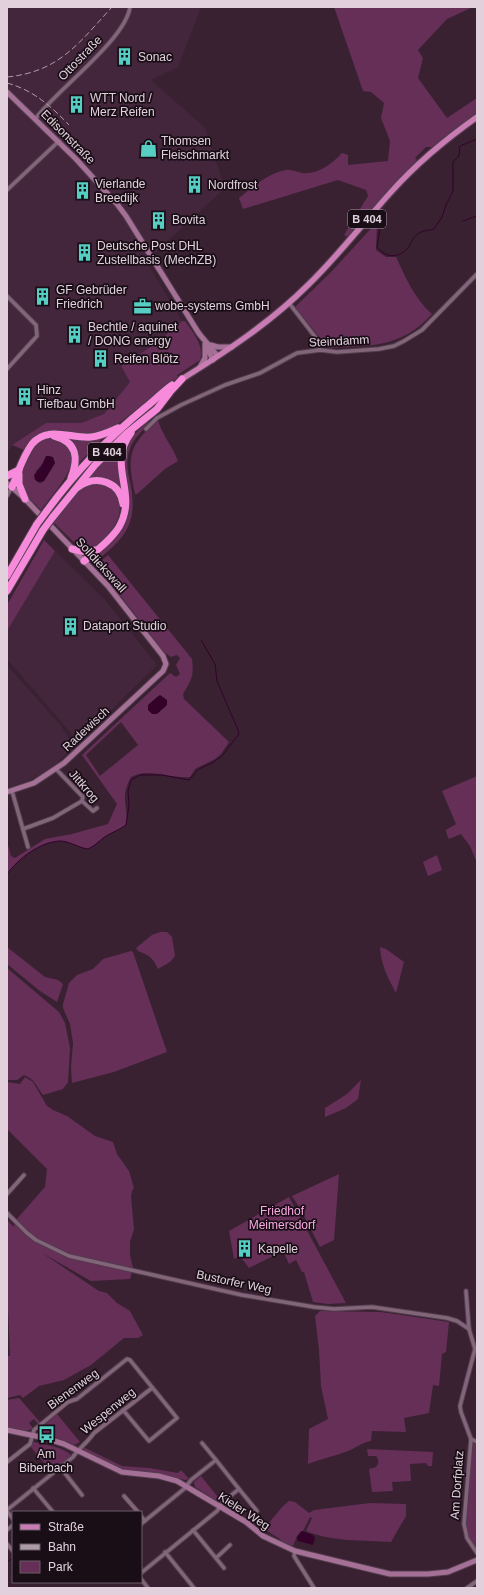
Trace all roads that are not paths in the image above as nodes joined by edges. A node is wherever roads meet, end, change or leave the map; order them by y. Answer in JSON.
{"nodes":[{"id":1,"x":130,"y":7,"type":"edge"},
{"id":2,"x":7,"y":92,"type":"edge"},
{"id":3,"x":477,"y":117,"type":"edge"},
{"id":4,"x":36,"y":118,"type":"junction"},
{"id":5,"x":58,"y":142,"type":"junction"},
{"id":6,"x":7,"y":190,"type":"edge"},
{"id":7,"x":477,"y":274,"type":"edge"},
{"id":8,"x":7,"y":296,"type":"edge"},
{"id":9,"x":289,"y":304,"type":"junction"},
{"id":10,"x":206,"y":342,"type":"junction"},
{"id":11,"x":232,"y":347,"type":"junction"},
{"id":12,"x":320,"y":350,"type":"junction"},
{"id":13,"x":215,"y":358,"type":"junction"},
{"id":14,"x":200,"y":368,"type":"junction"},
{"id":15,"x":7,"y":369,"type":"edge"},
{"id":16,"x":182,"y":379,"type":"junction"},
{"id":17,"x":124,"y":425,"type":"junction"},
{"id":18,"x":137,"y":426,"type":"junction"},
{"id":19,"x":146,"y":429,"type":"dead end"},
{"id":20,"x":48,"y":435,"type":"junction"},
{"id":21,"x":19,"y":470,"type":"junction"},
{"id":22,"x":7,"y":476,"type":"edge"},
{"id":23,"x":70,"y":481,"type":"junction"},
{"id":24,"x":10,"y":485,"type":"edge"},
{"id":25,"x":7,"y":496,"type":"edge"},
{"id":26,"x":68,"y":497,"type":"junction"},
{"id":27,"x":25,"y":499,"type":"junction"},
{"id":28,"x":124,"y":515,"type":"junction"},
{"id":29,"x":72,"y":548,"type":"junction"},
{"id":30,"x":97,"y":549,"type":"junction"},
{"id":31,"x":84,"y":561,"type":"junction"},
{"id":32,"x":7,"y":576,"type":"edge"},
{"id":33,"x":7,"y":591,"type":"edge"},
{"id":34,"x":166,"y":664,"type":"joint"},
{"id":35,"x":56,"y":769,"type":"junction"},
{"id":36,"x":10,"y":792,"type":"edge"},
{"id":37,"x":82,"y":801,"type":"junction"},
{"id":38,"x":97,"y":808,"type":"dead end"},
{"id":39,"x":23,"y":829,"type":"junction"},
{"id":40,"x":28,"y":847,"type":"dead end"},
{"id":41,"x":24,"y":1175,"type":"dead end"},
{"id":42,"x":7,"y":1194,"type":"edge"},
{"id":43,"x":7,"y":1213,"type":"edge"},
{"id":44,"x":466,"y":1291,"type":"dead end"},
{"id":45,"x":469,"y":1330,"type":"junction"},
{"id":46,"x":476,"y":1348,"type":"edge"},
{"id":47,"x":152,"y":1388,"type":"junction"},
{"id":48,"x":123,"y":1410,"type":"junction"},
{"id":49,"x":7,"y":1430,"type":"edge"},
{"id":50,"x":33,"y":1435,"type":"junction"},
{"id":51,"x":470,"y":1439,"type":"junction"},
{"id":52,"x":477,"y":1442,"type":"edge"},
{"id":53,"x":202,"y":1443,"type":"dead end"},
{"id":54,"x":78,"y":1449,"type":"junction"},
{"id":55,"x":7,"y":1455,"type":"edge"},
{"id":56,"x":216,"y":1460,"type":"junction"},
{"id":57,"x":9,"y":1461,"type":"edge"},
{"id":58,"x":60,"y":1467,"type":"junction"},
{"id":59,"x":186,"y":1486,"type":"junction"},
{"id":60,"x":33,"y":1488,"type":"junction"},
{"id":61,"x":239,"y":1489,"type":"junction"},
{"id":62,"x":82,"y":1496,"type":"dead end"},
{"id":63,"x":124,"y":1496,"type":"dead end"},
{"id":64,"x":220,"y":1507,"type":"junction"},
{"id":65,"x":7,"y":1511,"type":"edge"},
{"id":66,"x":52,"y":1511,"type":"edge"},
{"id":67,"x":137,"y":1511,"type":"edge"},
{"id":68,"x":257,"y":1511,"type":"dead end"},
{"id":69,"x":142,"y":1517,"type":"edge"},
{"id":70,"x":145,"y":1521,"type":"junction"},
{"id":71,"x":142,"y":1523,"type":"edge"},
{"id":72,"x":193,"y":1530,"type":"junction"},
{"id":73,"x":230,"y":1545,"type":"dead end"},
{"id":74,"x":295,"y":1551,"type":"junction"},
{"id":75,"x":165,"y":1552,"type":"junction"},
{"id":76,"x":477,"y":1553,"type":"edge"},
{"id":77,"x":216,"y":1558,"type":"junction"},
{"id":78,"x":477,"y":1560,"type":"edge"},
{"id":79,"x":224,"y":1568,"type":"dead end"},
{"id":80,"x":142,"y":1571,"type":"edge"},
{"id":81,"x":477,"y":1581,"type":"edge"},
{"id":82,"x":194,"y":1588,"type":"edge"},
{"id":83,"x":314,"y":1588,"type":"edge"},
{"id":84,"x":468,"y":1588,"type":"edge"}],
"edges":[{"from":1,"to":4,"type":"street","name":"Ottostraße"},
{"from":2,"to":4,"type":"street","name":"Edisonstraße"},
{"from":3,"to":9,"type":"main road","number":"B 404"},
{"from":4,"to":5,"type":"street","name":"Edisonstraße"},
{"from":5,"to":6,"type":"street"},
{"from":5,"to":10,"type":"street","name":"Edisonstraße"},
{"from":7,"to":12,"type":"street","name":"Steindamm"},
{"from":8,"to":15,"type":"street"},
{"from":9,"to":11,"type":"main road","number":"B 404"},
{"from":9,"to":12,"type":"street"},
{"from":10,"to":11,"type":"street"},
{"from":10,"to":13,"type":"street","name":"Edisonstraße"},
{"from":10,"to":14,"type":"street"},
{"from":11,"to":13,"type":"main road","number":"B 404"},
{"from":12,"to":19,"type":"street","name":"Steindamm"},
{"from":13,"to":14,"type":"main road","number":"B 404"},
{"from":14,"to":16,"type":"main road","number":"B 404"},
{"from":16,"to":17,"type":"highway","number":"B 404"},
{"from":16,"to":18,"type":"highway","number":"B 404"},
{"from":17,"to":20,"type":"highway"},
{"from":17,"to":23,"type":"highway","number":"B 404"},
{"from":18,"to":26,"type":"highway","number":"B 404"},
{"from":18,"to":28,"type":"highway"},
{"from":20,"to":21,"type":"highway"},
{"from":20,"to":23,"type":"highway"},
{"from":21,"to":22,"type":"highway"},
{"from":21,"to":24,"type":"highway"},
{"from":21,"to":27,"type":"highway"},
{"from":23,"to":32,"type":"highway","number":"B 404","bridge":true},
{"from":24,"to":25,"type":"street"},
{"from":24,"to":27,"type":"street","name":"Solldiekswall"},
{"from":26,"to":28,"type":"highway"},
{"from":26,"to":33,"type":"highway","number":"B 404","bridge":true},
{"from":27,"to":29,"type":"street","name":"Solldiekswall"},
{"from":28,"to":30,"type":"highway"},
{"from":29,"to":30,"type":"highway"},
{"from":29,"to":31,"type":"street","name":"Solldiekswall"},
{"from":30,"to":31,"type":"highway"},
{"from":31,"to":34,"type":"street","name":"Solldiekswall"},
{"from":34,"to":35,"type":"street","name":"Radewisch"},
{"from":35,"to":36,"type":"street","name":"Radewisch"},
{"from":35,"to":37,"type":"street","name":"Jittkrog"},
{"from":36,"to":39,"type":"street"},
{"from":37,"to":38,"type":"street","name":"Jittkrog"},
{"from":37,"to":39,"type":"street"},
{"from":39,"to":40,"type":"street"},
{"from":41,"to":42,"type":"street"},
{"from":43,"to":45,"type":"street","name":"Bustorfer Weg"},
{"from":44,"to":45,"type":"street"},
{"from":45,"to":46,"type":"street"},
{"from":46,"to":51,"type":"street","name":"Am Dorfplatz"},
{"from":47,"to":48,"type":"street","name":"Wespenweg"},
{"from":47,"to":48,"type":"street"},
{"from":47,"to":50,"type":"street","name":"Bienenweg"},
{"from":48,"to":54,"type":"street","name":"Wespenweg"},
{"from":49,"to":50,"type":"street","name":"Kieler Weg"},
{"from":50,"to":54,"type":"street","name":"Kieler Weg"},
{"from":50,"to":57,"type":"street","name":"Bienenweg"},
{"from":51,"to":52,"type":"street","name":"Am Dorfplatz"},
{"from":51,"to":76,"type":"street","name":"Am Dorfplatz"},
{"from":53,"to":56,"type":"street"},
{"from":54,"to":58,"type":"street"},
{"from":54,"to":59,"type":"street","name":"Kieler Weg"},
{"from":55,"to":57,"type":"street"},
{"from":56,"to":59,"type":"street"},
{"from":56,"to":61,"type":"street"},
{"from":58,"to":60,"type":"street"},
{"from":58,"to":62,"type":"street"},
{"from":59,"to":64,"type":"street","name":"Kieler Weg"},
{"from":59,"to":70,"type":"street"},
{"from":60,"to":65,"type":"street"},
{"from":60,"to":66,"type":"street"},
{"from":61,"to":64,"type":"street"},
{"from":61,"to":68,"type":"street"},
{"from":63,"to":67,"type":"street"},
{"from":64,"to":72,"type":"street"},
{"from":64,"to":74,"type":"street","name":"Kieler Weg"},
{"from":69,"to":70,"type":"street"},
{"from":70,"to":71,"type":"street"},
{"from":72,"to":75,"type":"street"},
{"from":72,"to":77,"type":"street"},
{"from":73,"to":77,"type":"street"},
{"from":74,"to":78,"type":"street","name":"Kieler Weg"},
{"from":74,"to":83,"type":"street"},
{"from":75,"to":80,"type":"street"},
{"from":75,"to":82,"type":"street"},
{"from":77,"to":79,"type":"street"},
{"from":81,"to":84,"type":"street"}]}
